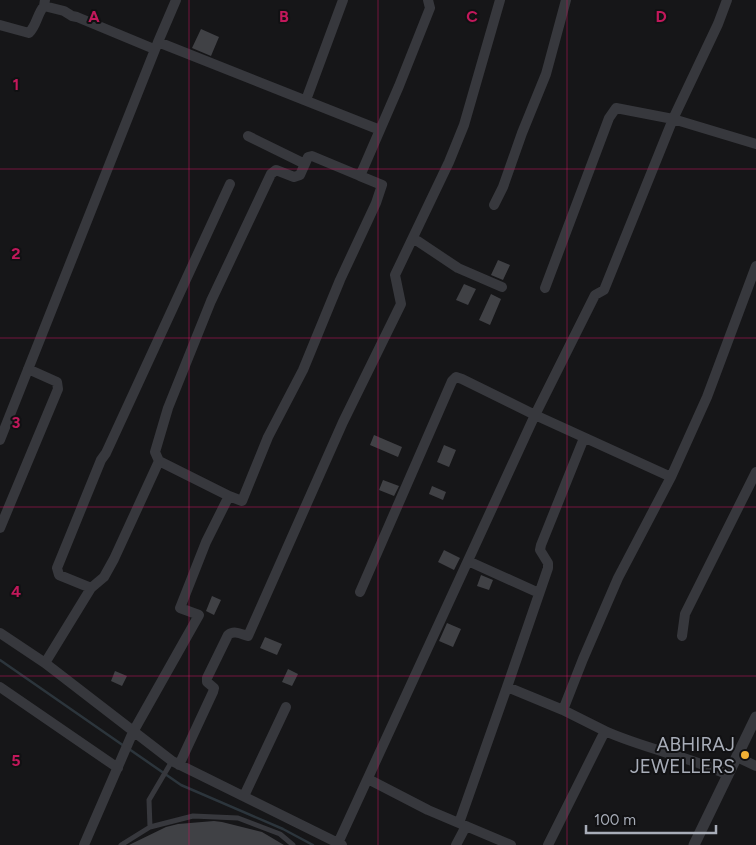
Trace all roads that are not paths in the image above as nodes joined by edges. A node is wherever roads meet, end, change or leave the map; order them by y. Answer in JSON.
{"nodes":[{"id":1,"x":176,"y":0,"type":"edge"},
{"id":2,"x":343,"y":0,"type":"edge"},
{"id":3,"x":428,"y":0,"type":"edge"},
{"id":4,"x":500,"y":0,"type":"edge"},
{"id":5,"x":566,"y":0,"type":"edge"},
{"id":6,"x":728,"y":0,"type":"edge"},
{"id":7,"x":45,"y":3,"type":"edge"},
{"id":8,"x":0,"y":26,"type":"edge"},
{"id":9,"x":156,"y":45,"type":"junction"},
{"id":10,"x":306,"y":100,"type":"junction"},
{"id":11,"x":673,"y":119,"type":"junction"},
{"id":12,"x":380,"y":130,"type":"junction"},
{"id":13,"x":248,"y":136,"type":"dead end"},
{"id":14,"x":756,"y":144,"type":"edge"},
{"id":15,"x":305,"y":164,"type":"junction"},
{"id":16,"x":360,"y":176,"type":"junction"},
{"id":17,"x":230,"y":184,"type":"dead end"},
{"id":18,"x":494,"y":206,"type":"dead end"},
{"id":19,"x":413,"y":238,"type":"junction"},
{"id":20,"x":756,"y":266,"type":"edge"},
{"id":21,"x":502,"y":287,"type":"dead end"},
{"id":22,"x":545,"y":288,"type":"dead end"},
{"id":23,"x":28,"y":369,"type":"junction"},
{"id":24,"x":535,"y":415,"type":"junction"},
{"id":25,"x":584,"y":438,"type":"junction"},
{"id":26,"x":0,"y":440,"type":"edge"},
{"id":27,"x":159,"y":461,"type":"junction"},
{"id":28,"x":756,"y":472,"type":"edge"},
{"id":29,"x":671,"y":476,"type":"junction"},
{"id":30,"x":229,"y":496,"type":"junction"},
{"id":31,"x":0,"y":528,"type":"edge"},
{"id":32,"x":468,"y":561,"type":"junction"},
{"id":33,"x":91,"y":588,"type":"junction"},
{"id":34,"x":360,"y":592,"type":"dead end"},
{"id":35,"x":539,"y":592,"type":"junction"},
{"id":36,"x":0,"y":633,"type":"edge"},
{"id":37,"x":682,"y":636,"type":"dead end"},
{"id":38,"x":45,"y":663,"type":"junction"},
{"id":39,"x":0,"y":687,"type":"edge"},
{"id":40,"x":508,"y":687,"type":"junction"},
{"id":41,"x":286,"y":707,"type":"dead end"},
{"id":42,"x":563,"y":710,"type":"junction"},
{"id":43,"x":756,"y":718,"type":"edge"},
{"id":44,"x":605,"y":731,"type":"junction"},
{"id":45,"x":133,"y":732,"type":"junction"},
{"id":46,"x":737,"y":757,"type":"junction"},
{"id":47,"x":176,"y":763,"type":"junction"},
{"id":48,"x":756,"y":766,"type":"edge"},
{"id":49,"x":118,"y":768,"type":"junction"},
{"id":50,"x":728,"y":774,"type":"junction"},
{"id":51,"x":368,"y":779,"type":"junction"},
{"id":52,"x":244,"y":796,"type":"junction"},
{"id":53,"x":462,"y":824,"type":"junction"},
{"id":54,"x":150,"y":827,"type":"junction"},
{"id":55,"x":340,"y":844,"type":"edge"},
{"id":56,"x":84,"y":845,"type":"edge"},
{"id":57,"x":121,"y":845,"type":"edge"},
{"id":58,"x":293,"y":845,"type":"edge"},
{"id":59,"x":456,"y":845,"type":"edge"},
{"id":60,"x":511,"y":845,"type":"edge"},
{"id":61,"x":548,"y":845,"type":"edge"},
{"id":62,"x":694,"y":845,"type":"edge"}],
"edges":[{"from":1,"to":9,"type":"street"},
{"from":2,"to":10,"type":"street"},
{"from":3,"to":12,"type":"street"},
{"from":4,"to":19,"type":"street"},
{"from":5,"to":18,"type":"street"},
{"from":6,"to":11,"type":"street"},
{"from":7,"to":8,"type":"street"},
{"from":7,"to":9,"type":"street"},
{"from":9,"to":10,"type":"street"},
{"from":9,"to":23,"type":"street"},
{"from":10,"to":12,"type":"street"},
{"from":11,"to":14,"type":"street"},
{"from":11,"to":22,"type":"street"},
{"from":11,"to":24,"type":"street"},
{"from":12,"to":16,"type":"street"},
{"from":13,"to":15,"type":"street"},
{"from":15,"to":16,"type":"street"},
{"from":15,"to":27,"type":"street"},
{"from":16,"to":30,"type":"street"},
{"from":17,"to":33,"type":"street"},
{"from":19,"to":21,"type":"street"},
{"from":19,"to":47,"type":"street"},
{"from":20,"to":29,"type":"street"},
{"from":23,"to":26,"type":"street"},
{"from":23,"to":31,"type":"street"},
{"from":24,"to":25,"type":"street"},
{"from":24,"to":32,"type":"street"},
{"from":24,"to":34,"type":"street"},
{"from":25,"to":29,"type":"street"},
{"from":25,"to":35,"type":"street"},
{"from":27,"to":30,"type":"street"},
{"from":27,"to":33,"type":"street"},
{"from":28,"to":37,"type":"street"},
{"from":29,"to":42,"type":"street"},
{"from":30,"to":45,"type":"street"},
{"from":32,"to":35,"type":"street"},
{"from":32,"to":51,"type":"street"},
{"from":33,"to":38,"type":"street"},
{"from":35,"to":40,"type":"street"},
{"from":36,"to":38,"type":"street"},
{"from":38,"to":45,"type":"street"},
{"from":39,"to":49,"type":"street"},
{"from":40,"to":42,"type":"street"},
{"from":40,"to":53,"type":"street"},
{"from":41,"to":52,"type":"street"},
{"from":42,"to":44,"type":"street"},
{"from":43,"to":46,"type":"street"},
{"from":44,"to":50,"type":"street"},
{"from":44,"to":61,"type":"street"},
{"from":45,"to":47,"type":"street"},
{"from":45,"to":49,"type":"street"},
{"from":46,"to":48,"type":"street"},
{"from":46,"to":50,"type":"street"},
{"from":47,"to":52,"type":"street"},
{"from":47,"to":54,"type":"lane"},
{"from":49,"to":56,"type":"street"},
{"from":50,"to":62,"type":"street"},
{"from":51,"to":53,"type":"street"},
{"from":51,"to":55,"type":"street"},
{"from":52,"to":55,"type":"street"},
{"from":53,"to":59,"type":"street"},
{"from":53,"to":60,"type":"street"},
{"from":54,"to":57,"type":"lane"},
{"from":54,"to":58,"type":"lane"}]}
